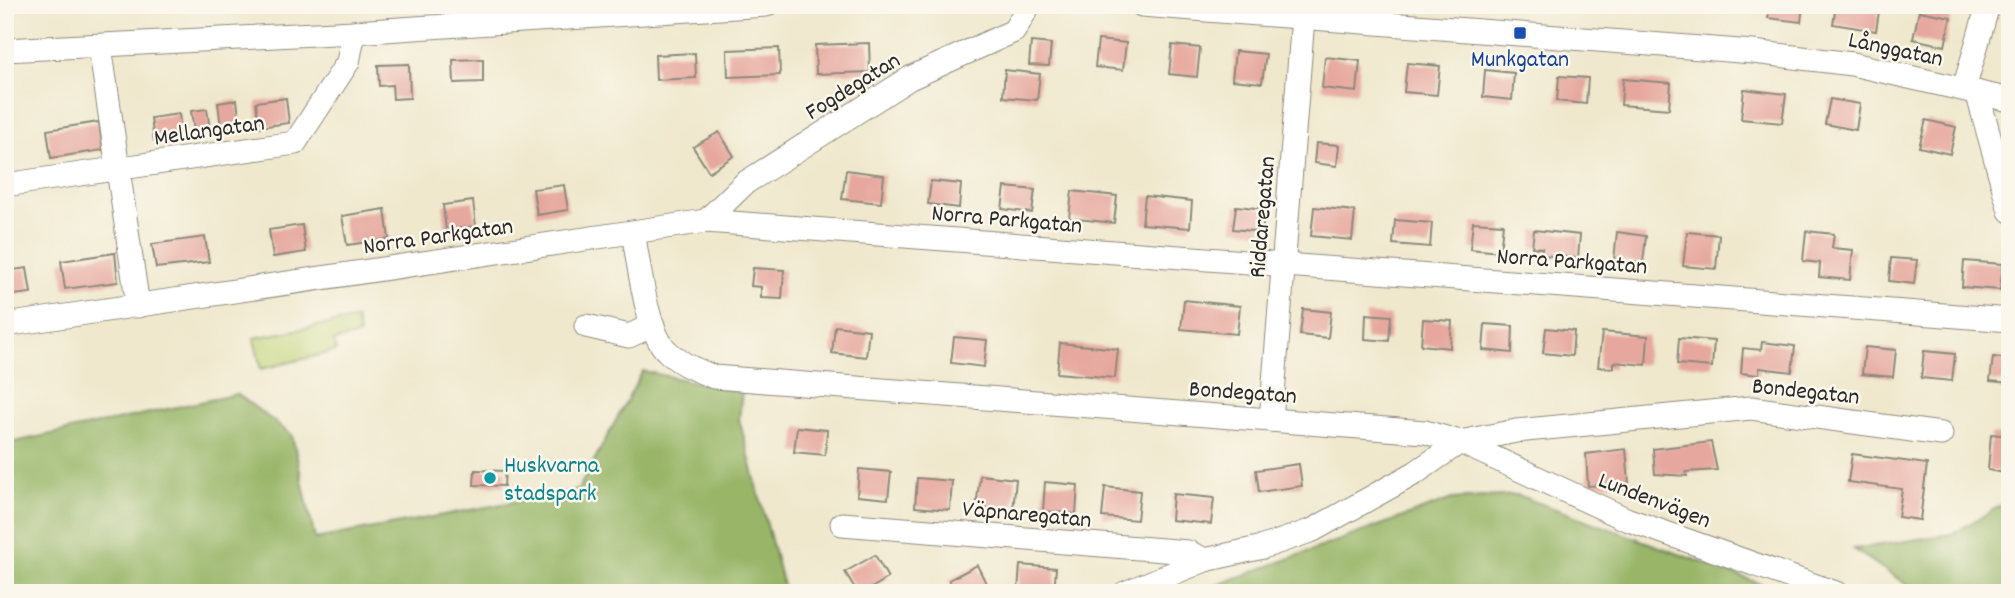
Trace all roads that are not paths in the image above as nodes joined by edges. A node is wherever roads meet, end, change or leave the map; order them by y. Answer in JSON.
{"nodes":[{"id":1,"x":766,"y":5,"type":"edge"},
{"id":2,"x":1029,"y":5,"type":"edge"},
{"id":3,"x":1142,"y":5,"type":"edge"},
{"id":4,"x":1988,"y":5,"type":"edge"},
{"id":5,"x":525,"y":13,"type":"edge"},
{"id":6,"x":1385,"y":14,"type":"edge"},
{"id":7,"x":1303,"y":18,"type":"junction"},
{"id":8,"x":354,"y":32,"type":"junction"},
{"id":9,"x":100,"y":46,"type":"junction"},
{"id":10,"x":5,"y":50,"type":"edge"},
{"id":11,"x":1970,"y":91,"type":"junction"},
{"id":12,"x":2010,"y":100,"type":"edge"},
{"id":13,"x":117,"y":169,"type":"junction"},
{"id":14,"x":5,"y":185,"type":"edge"},
{"id":15,"x":2010,"y":211,"type":"edge"},
{"id":16,"x":706,"y":221,"type":"junction"},
{"id":17,"x":632,"y":233,"type":"junction"},
{"id":18,"x":1283,"y":264,"type":"junction"},
{"id":19,"x":138,"y":306,"type":"junction"},
{"id":20,"x":2010,"y":320,"type":"edge"},
{"id":21,"x":5,"y":325,"type":"edge"},
{"id":22,"x":653,"y":325,"type":"junction"},
{"id":23,"x":586,"y":326,"type":"dead end"},
{"id":24,"x":1271,"y":420,"type":"junction"},
{"id":25,"x":1941,"y":434,"type":"dead end"},
{"id":26,"x":1460,"y":442,"type":"junction"},
{"id":27,"x":842,"y":524,"type":"dead end"},
{"id":28,"x":1205,"y":560,"type":"junction"},
{"id":29,"x":1125,"y":593,"type":"edge"},
{"id":30,"x":1836,"y":593,"type":"edge"}],
"edges":[{"from":1,"to":5,"type":"street"},
{"from":2,"to":16,"type":"street","name":"Fogdegatan"},
{"from":3,"to":7,"type":"street","name":"Långgatan"},
{"from":4,"to":11,"type":"street"},
{"from":5,"to":8,"type":"street"},
{"from":6,"to":7,"type":"street","name":"Långgatan"},
{"from":6,"to":11,"type":"street","name":"Långgatan"},
{"from":7,"to":18,"type":"street","name":"Riddaregatan"},
{"from":8,"to":9,"type":"street"},
{"from":8,"to":13,"type":"street","name":"Mellangatan"},
{"from":9,"to":10,"type":"street"},
{"from":9,"to":13,"type":"street"},
{"from":11,"to":12,"type":"street","name":"Långgatan"},
{"from":11,"to":15,"type":"street"},
{"from":13,"to":14,"type":"street","name":"Mellangatan"},
{"from":13,"to":19,"type":"street"},
{"from":16,"to":17,"type":"street","name":"Norra Parkgatan"},
{"from":16,"to":18,"type":"street","name":"Norra Parkgatan"},
{"from":17,"to":19,"type":"street","name":"Norra Parkgatan"},
{"from":17,"to":22,"type":"street","name":"Bondegatan"},
{"from":18,"to":20,"type":"street","name":"Norra Parkgatan"},
{"from":18,"to":24,"type":"street","name":"Riddaregatan"},
{"from":19,"to":21,"type":"street","name":"Norra Parkgatan"},
{"from":22,"to":23,"type":"street"},
{"from":22,"to":24,"type":"street","name":"Bondegatan"},
{"from":24,"to":26,"type":"street","name":"Bondegatan"},
{"from":25,"to":26,"type":"street","name":"Bondegatan"},
{"from":26,"to":28,"type":"street","name":"Väpnaregatan"},
{"from":26,"to":30,"type":"street","name":"Lundenvägen"},
{"from":27,"to":28,"type":"street","name":"Väpnaregatan"},
{"from":28,"to":29,"type":"street","name":"Väpnaregatan"}]}
